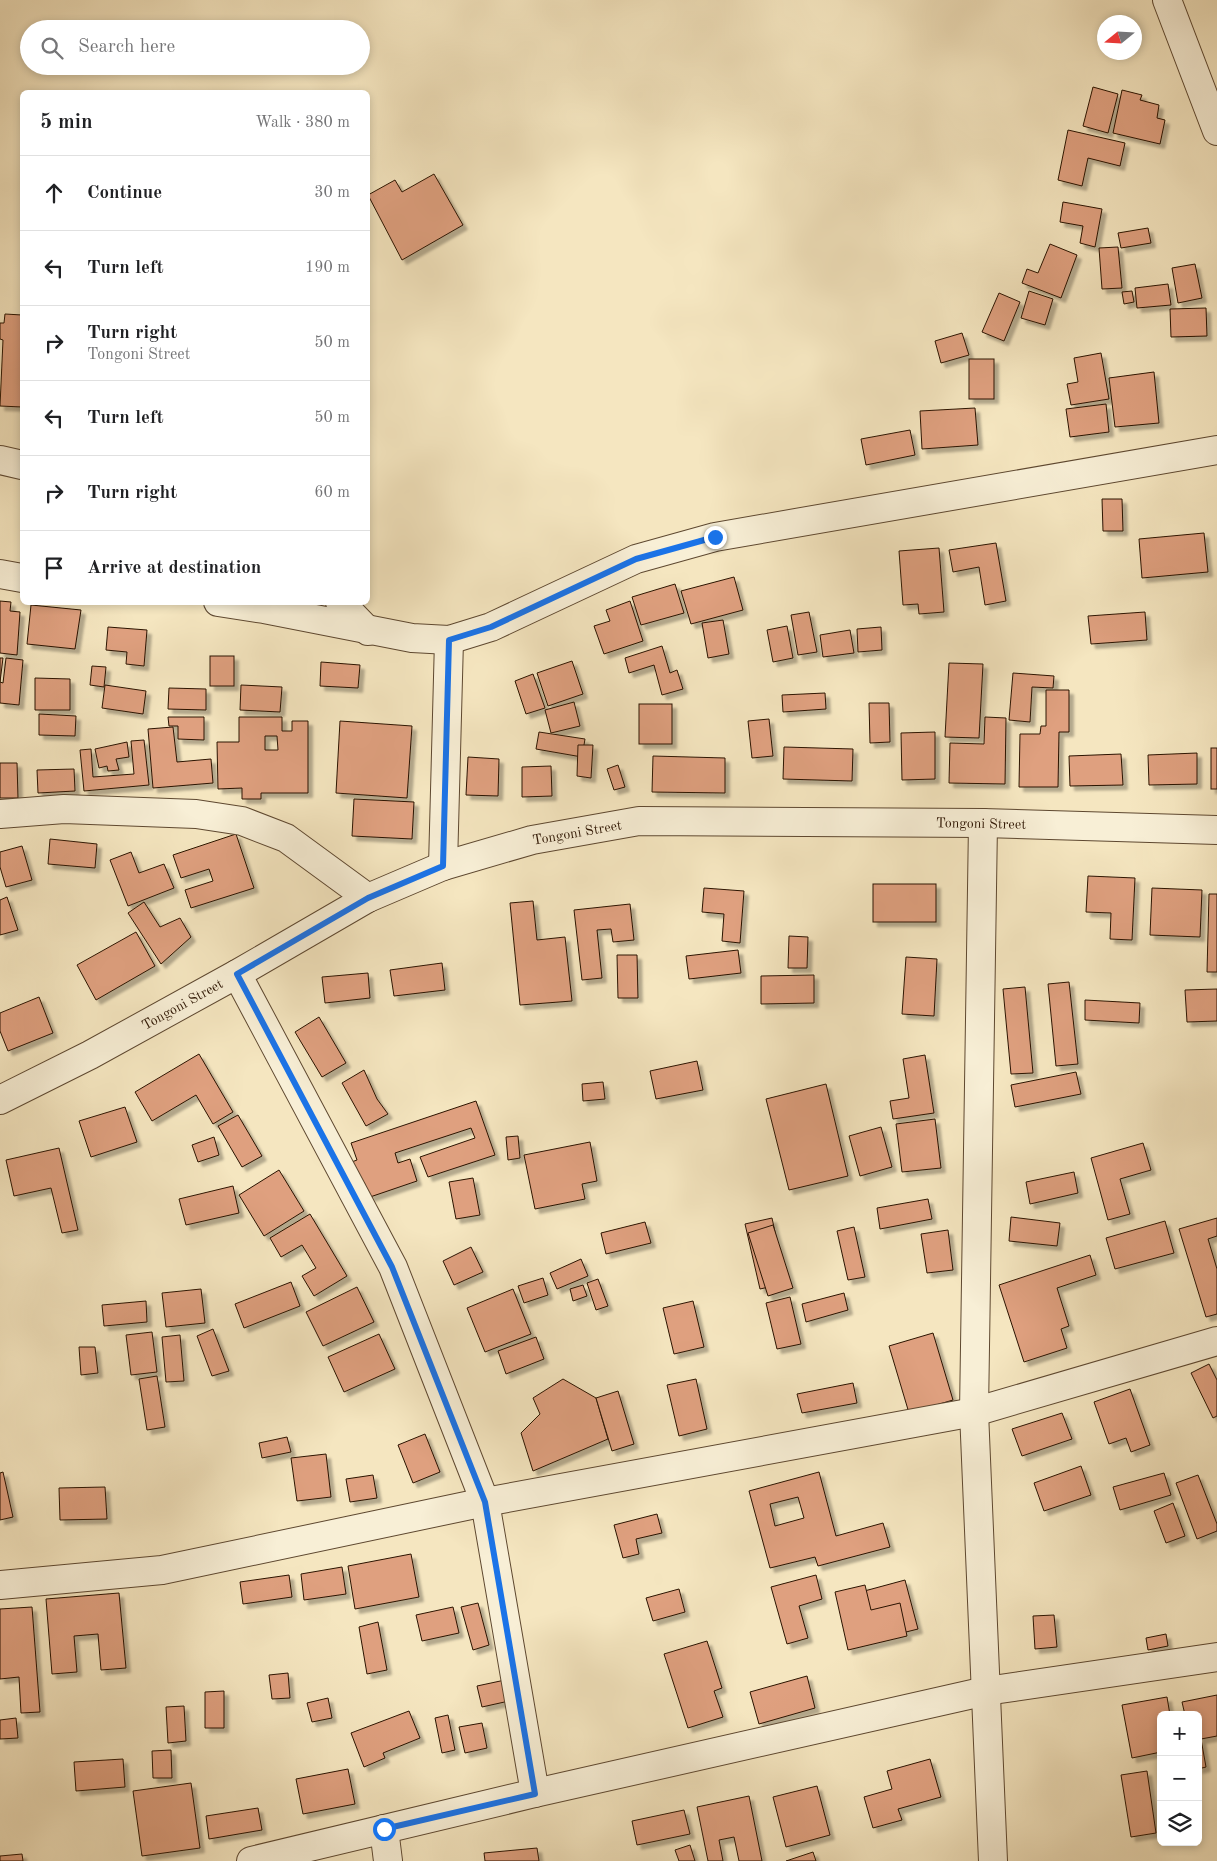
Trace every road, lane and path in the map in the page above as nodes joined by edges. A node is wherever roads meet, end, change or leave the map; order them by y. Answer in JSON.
{"nodes":[{"id":1,"x":1167,"y":0,"type":"edge"},
{"id":2,"x":1217,"y":131,"type":"edge"},
{"id":3,"x":1217,"y":450,"type":"edge"},
{"id":4,"x":0,"y":460,"type":"edge"},
{"id":5,"x":20,"y":465,"type":"edge"},
{"id":6,"x":0,"y":574,"type":"edge"},
{"id":7,"x":20,"y":578,"type":"edge"},
{"id":8,"x":238,"y":605,"type":"edge"},
{"id":9,"x":343,"y":605,"type":"edge"},
{"id":10,"x":368,"y":631,"type":"junction"},
{"id":11,"x":449,"y":640,"type":"junction"},
{"id":12,"x":0,"y":814,"type":"edge"},
{"id":13,"x":983,"y":823,"type":"junction"},
{"id":14,"x":1217,"y":830,"type":"edge"},
{"id":15,"x":443,"y":866,"type":"junction"},
{"id":16,"x":368,"y":898,"type":"junction"},
{"id":17,"x":237,"y":974,"type":"junction"},
{"id":18,"x":0,"y":1100,"type":"edge"},
{"id":19,"x":1217,"y":1340,"type":"edge"},
{"id":20,"x":974,"y":1412,"type":"junction"},
{"id":21,"x":485,"y":1502,"type":"junction"},
{"id":22,"x":0,"y":1585,"type":"edge"},
{"id":23,"x":1217,"y":1658,"type":"edge"},
{"id":24,"x":986,"y":1691,"type":"junction"},
{"id":25,"x":535,"y":1794,"type":"junction"},
{"id":26,"x":384,"y":1829,"type":"junction"},
{"id":27,"x":250,"y":1861,"type":"edge"},
{"id":28,"x":388,"y":1861,"type":"edge"},
{"id":29,"x":993,"y":1861,"type":"edge"}],
"edges":[{"from":1,"to":2,"type":"street"},
{"from":3,"to":11,"type":"street"},
{"from":4,"to":5,"type":"street"},
{"from":6,"to":7,"type":"street"},
{"from":8,"to":10,"type":"street"},
{"from":9,"to":10,"type":"street"},
{"from":10,"to":11,"type":"street"},
{"from":11,"to":15,"type":"street"},
{"from":12,"to":16,"type":"street"},
{"from":13,"to":14,"type":"street","name":"Tongoni Street"},
{"from":13,"to":15,"type":"street","name":"Tongoni Street"},
{"from":13,"to":20,"type":"street"},
{"from":15,"to":16,"type":"street","name":"Tongoni Street"},
{"from":16,"to":17,"type":"street","name":"Tongoni Street"},
{"from":17,"to":18,"type":"street","name":"Tongoni Street"},
{"from":17,"to":21,"type":"street"},
{"from":19,"to":20,"type":"street"},
{"from":20,"to":21,"type":"street"},
{"from":20,"to":24,"type":"street"},
{"from":21,"to":22,"type":"street"},
{"from":21,"to":25,"type":"street"},
{"from":23,"to":24,"type":"street"},
{"from":24,"to":25,"type":"street"},
{"from":24,"to":29,"type":"street"},
{"from":25,"to":26,"type":"street"},
{"from":26,"to":27,"type":"street"},
{"from":26,"to":28,"type":"street"}]}
